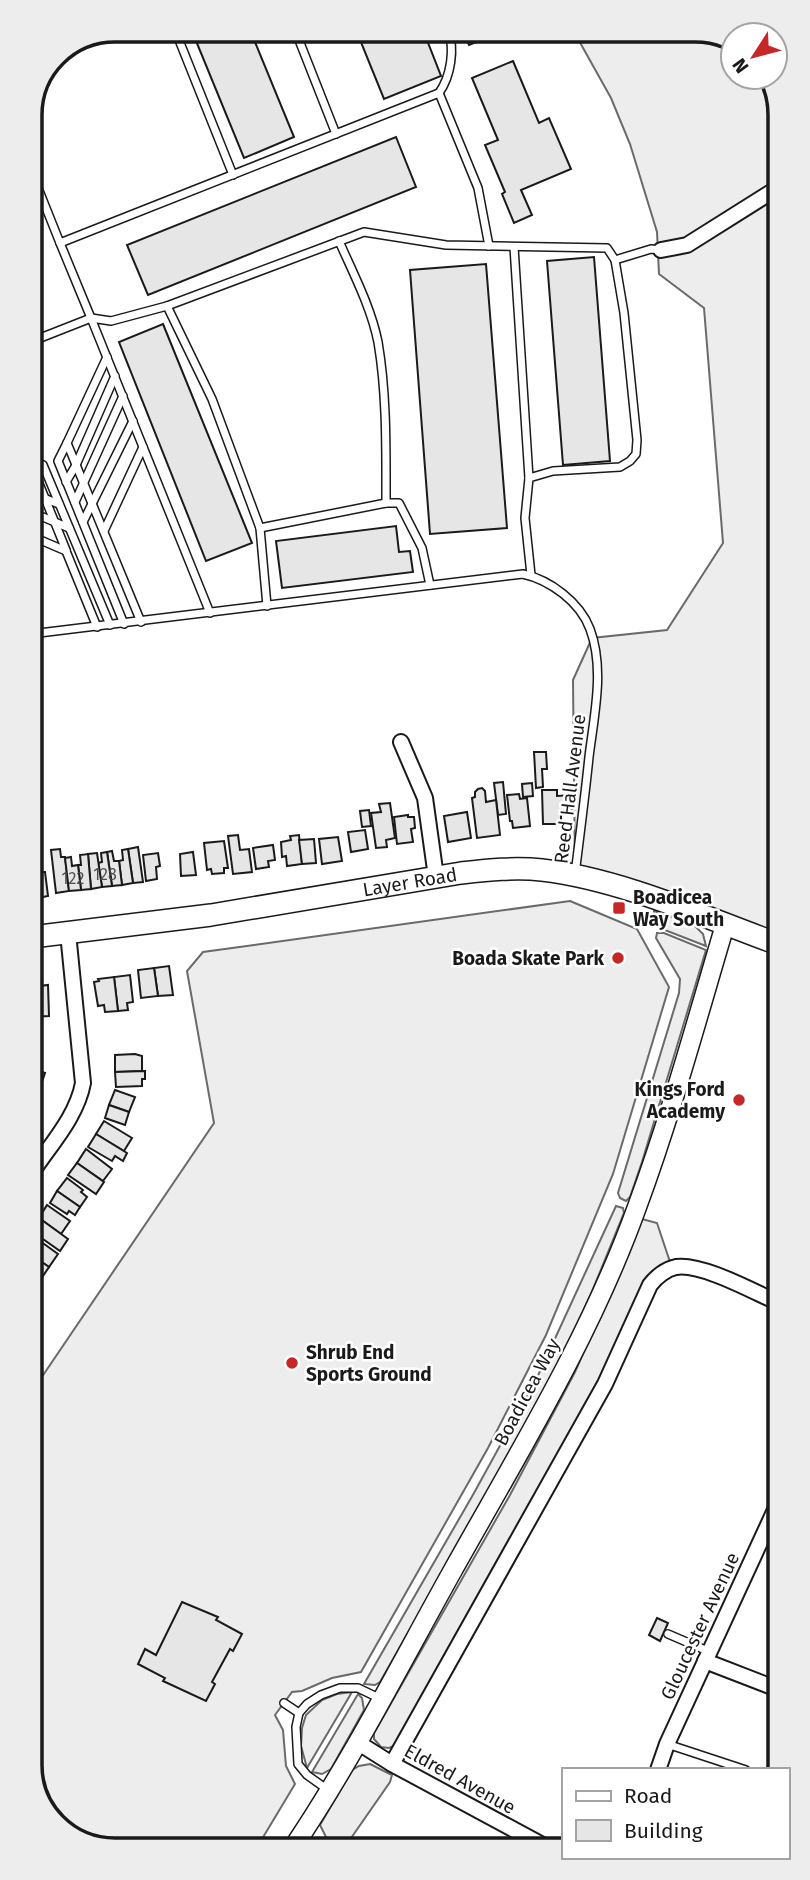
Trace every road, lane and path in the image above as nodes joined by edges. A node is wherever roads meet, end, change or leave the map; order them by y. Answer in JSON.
{"nodes":[{"id":1,"x":180,"y":42,"type":"edge"},
{"id":2,"x":300,"y":42,"type":"edge"},
{"id":3,"x":452,"y":42,"type":"edge"},
{"id":4,"x":439,"y":93,"type":"junction"},
{"id":5,"x":336,"y":134,"type":"junction"},
{"id":6,"x":233,"y":174,"type":"junction"},
{"id":7,"x":768,"y":194,"type":"edge"},
{"id":8,"x":42,"y":198,"type":"edge"},
{"id":9,"x":339,"y":241,"type":"junction"},
{"id":10,"x":60,"y":243,"type":"junction"},
{"id":11,"x":489,"y":246,"type":"junction"},
{"id":12,"x":514,"y":247,"type":"junction"},
{"id":13,"x":661,"y":250,"type":"joint"},
{"id":14,"x":615,"y":260,"type":"junction"},
{"id":15,"x":167,"y":306,"type":"junction"},
{"id":16,"x":91,"y":318,"type":"junction"},
{"id":17,"x":42,"y":337,"type":"edge"},
{"id":18,"x":107,"y":357,"type":"junction"},
{"id":19,"x":115,"y":376,"type":"junction"},
{"id":20,"x":123,"y":396,"type":"junction"},
{"id":21,"x":133,"y":421,"type":"junction"},
{"id":22,"x":67,"y":443,"type":"junction"},
{"id":23,"x":143,"y":447,"type":"junction"},
{"id":24,"x":42,"y":464,"type":"edge"},
{"id":25,"x":76,"y":465,"type":"junction"},
{"id":26,"x":529,"y":478,"type":"junction"},
{"id":27,"x":42,"y":481,"type":"edge"},
{"id":28,"x":66,"y":482,"type":"junction"},
{"id":29,"x":84,"y":484,"type":"junction"},
{"id":30,"x":52,"y":485,"type":"junction"},
{"id":31,"x":42,"y":493,"type":"edge"},
{"id":32,"x":42,"y":497,"type":"edge"},
{"id":33,"x":45,"y":498,"type":"junction"},
{"id":34,"x":75,"y":502,"type":"junction"},
{"id":35,"x":59,"y":503,"type":"junction"},
{"id":36,"x":386,"y":503,"type":"junction"},
{"id":37,"x":93,"y":504,"type":"junction"},
{"id":38,"x":42,"y":517,"type":"edge"},
{"id":39,"x":54,"y":522,"type":"junction"},
{"id":40,"x":83,"y":522,"type":"junction"},
{"id":41,"x":69,"y":528,"type":"junction"},
{"id":42,"x":260,"y":528,"type":"junction"},
{"id":43,"x":104,"y":531,"type":"junction"},
{"id":44,"x":42,"y":541,"type":"edge"},
{"id":45,"x":66,"y":551,"type":"junction"},
{"id":46,"x":531,"y":575,"type":"junction"},
{"id":47,"x":430,"y":585,"type":"junction"},
{"id":48,"x":267,"y":606,"type":"junction"},
{"id":49,"x":210,"y":613,"type":"junction"},
{"id":50,"x":141,"y":622,"type":"junction"},
{"id":51,"x":124,"y":624,"type":"junction"},
{"id":52,"x":110,"y":625,"type":"junction"},
{"id":53,"x":97,"y":626,"type":"junction"},
{"id":54,"x":42,"y":633,"type":"edge"},
{"id":55,"x":401,"y":743,"type":"dead end"},
{"id":56,"x":575,"y":875,"type":"junction"},
{"id":57,"x":436,"y":877,"type":"junction"},
{"id":58,"x":725,"y":925,"type":"junction"},
{"id":59,"x":68,"y":933,"type":"junction"},
{"id":60,"x":42,"y":936,"type":"edge"},
{"id":61,"x":768,"y":940,"type":"edge"},
{"id":62,"x":42,"y":1158,"type":"edge"},
{"id":63,"x":768,"y":1298,"type":"edge"},
{"id":64,"x":768,"y":1525,"type":"edge"},
{"id":65,"x":668,"y":1634,"type":"dead end"},
{"id":66,"x":707,"y":1656,"type":"junction"},
{"id":67,"x":768,"y":1684,"type":"edge"},
{"id":68,"x":381,"y":1699,"type":"junction"},
{"id":69,"x":284,"y":1703,"type":"dead end"},
{"id":70,"x":299,"y":1713,"type":"junction"},
{"id":71,"x":357,"y":1742,"type":"junction"},
{"id":72,"x":667,"y":1744,"type":"junction"},
{"id":73,"x":392,"y":1764,"type":"junction"},
{"id":74,"x":659,"y":1768,"type":"edge"},
{"id":75,"x":740,"y":1768,"type":"edge"},
{"id":76,"x":328,"y":1791,"type":"junction"},
{"id":77,"x":300,"y":1838,"type":"edge"},
{"id":78,"x":529,"y":1838,"type":"edge"}],
"edges":[{"from":1,"to":6,"type":"lane"},
{"from":2,"to":5,"type":"lane"},
{"from":3,"to":4,"type":"lane"},
{"from":4,"to":5,"type":"lane"},
{"from":4,"to":11,"type":"lane"},
{"from":5,"to":6,"type":"lane"},
{"from":6,"to":10,"type":"lane"},
{"from":7,"to":13,"type":"street"},
{"from":8,"to":10,"type":"lane"},
{"from":9,"to":11,"type":"lane"},
{"from":9,"to":15,"type":"lane"},
{"from":9,"to":36,"type":"lane"},
{"from":10,"to":16,"type":"lane"},
{"from":11,"to":12,"type":"lane"},
{"from":12,"to":14,"type":"lane"},
{"from":12,"to":26,"type":"lane"},
{"from":13,"to":14,"type":"lane"},
{"from":14,"to":26,"type":"lane"},
{"from":15,"to":16,"type":"lane"},
{"from":15,"to":42,"type":"lane"},
{"from":16,"to":17,"type":"lane"},
{"from":16,"to":18,"type":"lane"},
{"from":18,"to":19,"type":"lane"},
{"from":18,"to":22,"type":"lane"},
{"from":19,"to":20,"type":"lane"},
{"from":19,"to":25,"type":"lane"},
{"from":20,"to":21,"type":"lane"},
{"from":20,"to":29,"type":"lane"},
{"from":21,"to":23,"type":"lane"},
{"from":21,"to":37,"type":"lane"},
{"from":22,"to":25,"type":"lane"},
{"from":22,"to":28,"type":"lane"},
{"from":23,"to":43,"type":"lane"},
{"from":23,"to":49,"type":"lane"},
{"from":24,"to":30,"type":"lane"},
{"from":25,"to":28,"type":"lane"},
{"from":25,"to":29,"type":"lane"},
{"from":26,"to":46,"type":"lane"},
{"from":27,"to":30,"type":"lane"},
{"from":28,"to":34,"type":"lane"},
{"from":29,"to":34,"type":"lane"},
{"from":29,"to":37,"type":"lane"},
{"from":30,"to":35,"type":"lane"},
{"from":31,"to":33,"type":"lane"},
{"from":32,"to":33,"type":"lane"},
{"from":33,"to":35,"type":"lane"},
{"from":33,"to":39,"type":"lane"},
{"from":34,"to":40,"type":"lane"},
{"from":35,"to":41,"type":"lane"},
{"from":36,"to":42,"type":"lane"},
{"from":36,"to":47,"type":"lane"},
{"from":37,"to":40,"type":"lane"},
{"from":37,"to":43,"type":"lane"},
{"from":38,"to":39,"type":"lane"},
{"from":39,"to":41,"type":"lane"},
{"from":39,"to":45,"type":"lane"},
{"from":40,"to":51,"type":"lane"},
{"from":41,"to":52,"type":"lane"},
{"from":42,"to":48,"type":"lane"},
{"from":43,"to":50,"type":"lane"},
{"from":44,"to":45,"type":"lane"},
{"from":45,"to":53,"type":"lane"},
{"from":46,"to":47,"type":"lane"},
{"from":46,"to":56,"type":"lane","name":"Reed Hall Avenue"},
{"from":47,"to":48,"type":"lane"},
{"from":48,"to":49,"type":"lane"},
{"from":49,"to":50,"type":"lane"},
{"from":50,"to":51,"type":"lane"},
{"from":51,"to":52,"type":"lane"},
{"from":52,"to":53,"type":"lane"},
{"from":53,"to":54,"type":"lane"},
{"from":55,"to":57,"type":"street"},
{"from":56,"to":57,"type":"main road","name":"Layer Road"},
{"from":56,"to":58,"type":"main road","name":"Layer Road"},
{"from":57,"to":59,"type":"main road","name":"Layer Road"},
{"from":58,"to":61,"type":"main road","name":"Layer Road"},
{"from":58,"to":68,"type":"street","name":"Boadicea Way"},
{"from":59,"to":60,"type":"main road","name":"Layer Road"},
{"from":59,"to":62,"type":"street"},
{"from":63,"to":73,"type":"street"},
{"from":64,"to":66,"type":"street","name":"Gloucester Avenue"},
{"from":65,"to":66,"type":"lane"},
{"from":66,"to":67,"type":"street"},
{"from":66,"to":72,"type":"street","name":"Gloucester Avenue"},
{"from":68,"to":70,"type":"lane"},
{"from":68,"to":71,"type":"street","name":"Boadicea Way"},
{"from":69,"to":70,"type":"lane"},
{"from":70,"to":76,"type":"lane"},
{"from":71,"to":73,"type":"street","name":"Eldred Avenue"},
{"from":71,"to":76,"type":"street","name":"Boadicea Way"},
{"from":72,"to":74,"type":"street","name":"Gloucester Avenue"},
{"from":72,"to":75,"type":"lane"},
{"from":73,"to":78,"type":"street","name":"Eldred Avenue"},
{"from":76,"to":77,"type":"street","name":"Boadicea Way"}]}
